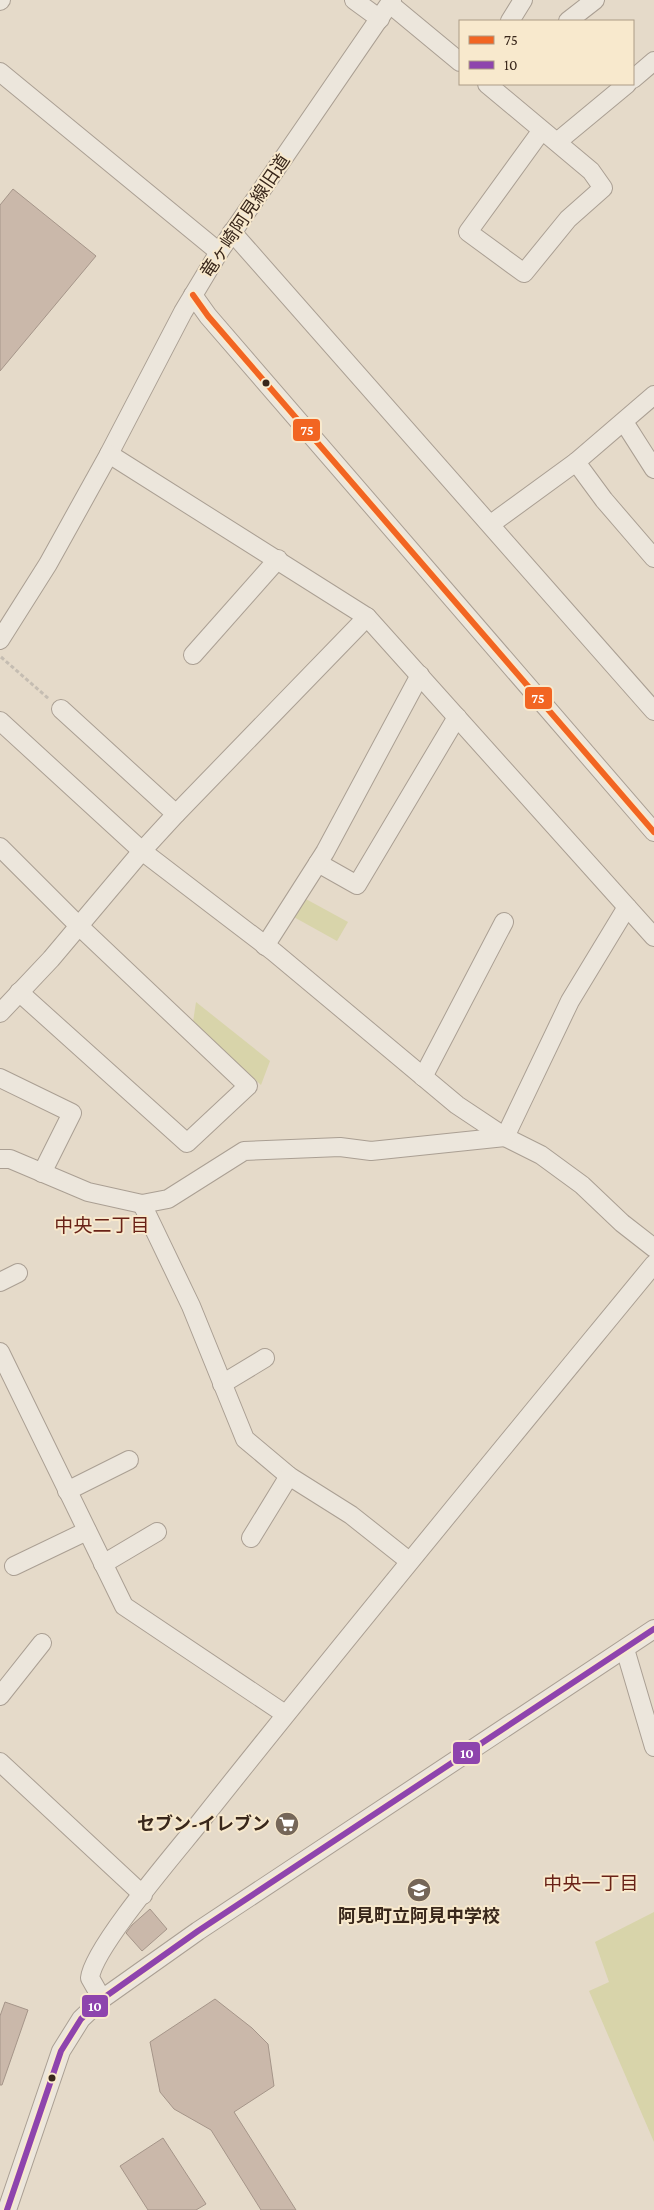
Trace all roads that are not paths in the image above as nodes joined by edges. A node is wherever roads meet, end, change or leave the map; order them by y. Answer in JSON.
{"nodes":[{"id":1,"x":354,"y":0,"type":"edge"},
{"id":2,"x":523,"y":0,"type":"edge"},
{"id":3,"x":595,"y":0,"type":"edge"},
{"id":4,"x":391,"y":2,"type":"edge"},
{"id":5,"x":380,"y":19,"type":"junction"},
{"id":6,"x":511,"y":20,"type":"edge"},
{"id":7,"x":569,"y":20,"type":"edge"},
{"id":8,"x":459,"y":61,"type":"edge"},
{"id":9,"x":654,"y":61,"type":"edge"},
{"id":10,"x":0,"y":72,"type":"edge"},
{"id":11,"x":634,"y":78,"type":"edge"},
{"id":12,"x":488,"y":85,"type":"edge"},
{"id":13,"x":626,"y":85,"type":"edge"},
{"id":14,"x":542,"y":130,"type":"junction"},
{"id":15,"x":557,"y":142,"type":"junction"},
{"id":16,"x":232,"y":232,"type":"junction"},
{"id":17,"x":219,"y":252,"type":"junction"},
{"id":18,"x":193,"y":295,"type":"junction"},
{"id":19,"x":654,"y":395,"type":"edge"},
{"id":20,"x":624,"y":422,"type":"junction"},
{"id":21,"x":109,"y":454,"type":"junction"},
{"id":22,"x":576,"y":462,"type":"junction"},
{"id":23,"x":654,"y":469,"type":"edge"},
{"id":24,"x":491,"y":524,"type":"junction"},
{"id":25,"x":654,"y":558,"type":"edge"},
{"id":26,"x":278,"y":559,"type":"junction"},
{"id":27,"x":368,"y":617,"type":"junction"},
{"id":28,"x":0,"y":640,"type":"edge"},
{"id":29,"x":193,"y":655,"type":"dead end"},
{"id":30,"x":420,"y":676,"type":"junction"},
{"id":31,"x":61,"y":709,"type":"road end"},
{"id":32,"x":654,"y":711,"type":"edge"},
{"id":33,"x":457,"y":717,"type":"junction"},
{"id":34,"x":0,"y":721,"type":"edge"},
{"id":35,"x":176,"y":814,"type":"junction"},
{"id":36,"x":654,"y":832,"type":"edge"},
{"id":37,"x":0,"y":847,"type":"edge"},
{"id":38,"x":142,"y":851,"type":"junction"},
{"id":39,"x":318,"y":863,"type":"junction"},
{"id":40,"x":627,"y":907,"type":"junction"},
{"id":41,"x":504,"y":922,"type":"dead end"},
{"id":42,"x":79,"y":926,"type":"junction"},
{"id":43,"x":654,"y":936,"type":"edge"},
{"id":44,"x":265,"y":946,"type":"junction"},
{"id":45,"x":19,"y":992,"type":"junction"},
{"id":46,"x":0,"y":1012,"type":"edge"},
{"id":47,"x":423,"y":1077,"type":"junction"},
{"id":48,"x":0,"y":1078,"type":"edge"},
{"id":49,"x":505,"y":1138,"type":"junction"},
{"id":50,"x":0,"y":1159,"type":"edge"},
{"id":51,"x":42,"y":1172,"type":"junction"},
{"id":52,"x":142,"y":1204,"type":"junction"},
{"id":53,"x":654,"y":1248,"type":"edge"},
{"id":54,"x":654,"y":1264,"type":"edge"},
{"id":55,"x":18,"y":1273,"type":"dead end"},
{"id":56,"x":0,"y":1282,"type":"edge"},
{"id":57,"x":0,"y":1352,"type":"edge"},
{"id":58,"x":265,"y":1358,"type":"dead end"},
{"id":59,"x":222,"y":1384,"type":"junction"},
{"id":60,"x":129,"y":1460,"type":"dead end"},
{"id":61,"x":289,"y":1476,"type":"junction"},
{"id":62,"x":68,"y":1491,"type":"junction"},
{"id":63,"x":87,"y":1531,"type":"junction"},
{"id":64,"x":157,"y":1532,"type":"dead end"},
{"id":65,"x":251,"y":1538,"type":"dead end"},
{"id":66,"x":409,"y":1561,"type":"junction"},
{"id":67,"x":103,"y":1564,"type":"junction"},
{"id":68,"x":14,"y":1566,"type":"dead end"},
{"id":69,"x":654,"y":1629,"type":"edge"},
{"id":70,"x":42,"y":1643,"type":"dead end"},
{"id":71,"x":625,"y":1649,"type":"junction"},
{"id":72,"x":0,"y":1696,"type":"edge"},
{"id":73,"x":285,"y":1714,"type":"junction"},
{"id":74,"x":654,"y":1747,"type":"edge"},
{"id":75,"x":0,"y":1762,"type":"edge"},
{"id":76,"x":143,"y":1895,"type":"junction"},
{"id":77,"x":102,"y":1999,"type":"junction"},
{"id":78,"x":7,"y":2210,"type":"edge"}],
"edges":[{"from":1,"to":5,"type":"street"},
{"from":2,"to":6,"type":"street"},
{"from":3,"to":7,"type":"street"},
{"from":4,"to":5,"type":"street","name":"竜ヶ崎阿見線旧道"},
{"from":4,"to":8,"type":"street"},
{"from":5,"to":16,"type":"street","name":"竜ヶ崎阿見線旧道"},
{"from":9,"to":11,"type":"street"},
{"from":10,"to":17,"type":"street"},
{"from":12,"to":14,"type":"street"},
{"from":13,"to":15,"type":"street"},
{"from":14,"to":15,"type":"street"},
{"from":14,"to":15,"type":"street"},
{"from":16,"to":17,"type":"street","name":"竜ヶ崎阿見線旧道"},
{"from":16,"to":24,"type":"street"},
{"from":17,"to":18,"type":"street","name":"竜ヶ崎阿見線旧道"},
{"from":18,"to":21,"type":"street"},
{"from":18,"to":36,"type":"street","name":"竜ヶ崎阿見線旧道"},
{"from":19,"to":20,"type":"street"},
{"from":20,"to":22,"type":"street"},
{"from":20,"to":23,"type":"street"},
{"from":21,"to":26,"type":"street"},
{"from":21,"to":28,"type":"street"},
{"from":22,"to":24,"type":"street"},
{"from":22,"to":25,"type":"street"},
{"from":24,"to":32,"type":"street"},
{"from":26,"to":27,"type":"street"},
{"from":26,"to":29,"type":"street"},
{"from":27,"to":30,"type":"street"},
{"from":27,"to":35,"type":"street"},
{"from":30,"to":33,"type":"street"},
{"from":30,"to":39,"type":"street"},
{"from":31,"to":35,"type":"street"},
{"from":33,"to":39,"type":"street"},
{"from":33,"to":40,"type":"street"},
{"from":34,"to":38,"type":"street"},
{"from":35,"to":38,"type":"street"},
{"from":37,"to":42,"type":"street"},
{"from":38,"to":42,"type":"street"},
{"from":38,"to":44,"type":"street"},
{"from":39,"to":44,"type":"street"},
{"from":40,"to":43,"type":"street"},
{"from":40,"to":49,"type":"street"},
{"from":41,"to":47,"type":"street"},
{"from":42,"to":45,"type":"street"},
{"from":42,"to":45,"type":"street"},
{"from":44,"to":47,"type":"street"},
{"from":45,"to":46,"type":"street"},
{"from":47,"to":49,"type":"street"},
{"from":48,"to":51,"type":"street"},
{"from":49,"to":52,"type":"street"},
{"from":49,"to":53,"type":"street"},
{"from":50,"to":51,"type":"street"},
{"from":51,"to":52,"type":"street"},
{"from":52,"to":59,"type":"street"},
{"from":54,"to":66,"type":"street"},
{"from":55,"to":56,"type":"street"},
{"from":57,"to":62,"type":"street"},
{"from":58,"to":59,"type":"street"},
{"from":59,"to":61,"type":"street"},
{"from":60,"to":62,"type":"street"},
{"from":61,"to":65,"type":"street"},
{"from":61,"to":66,"type":"street"},
{"from":62,"to":63,"type":"street"},
{"from":63,"to":67,"type":"street"},
{"from":63,"to":68,"type":"street"},
{"from":64,"to":67,"type":"street"},
{"from":66,"to":73,"type":"street"},
{"from":67,"to":73,"type":"street"},
{"from":69,"to":71,"type":"street"},
{"from":70,"to":72,"type":"street"},
{"from":71,"to":74,"type":"street"},
{"from":71,"to":77,"type":"street"},
{"from":73,"to":76,"type":"street"},
{"from":75,"to":76,"type":"street"},
{"from":76,"to":77,"type":"street"},
{"from":77,"to":78,"type":"street"}]}
